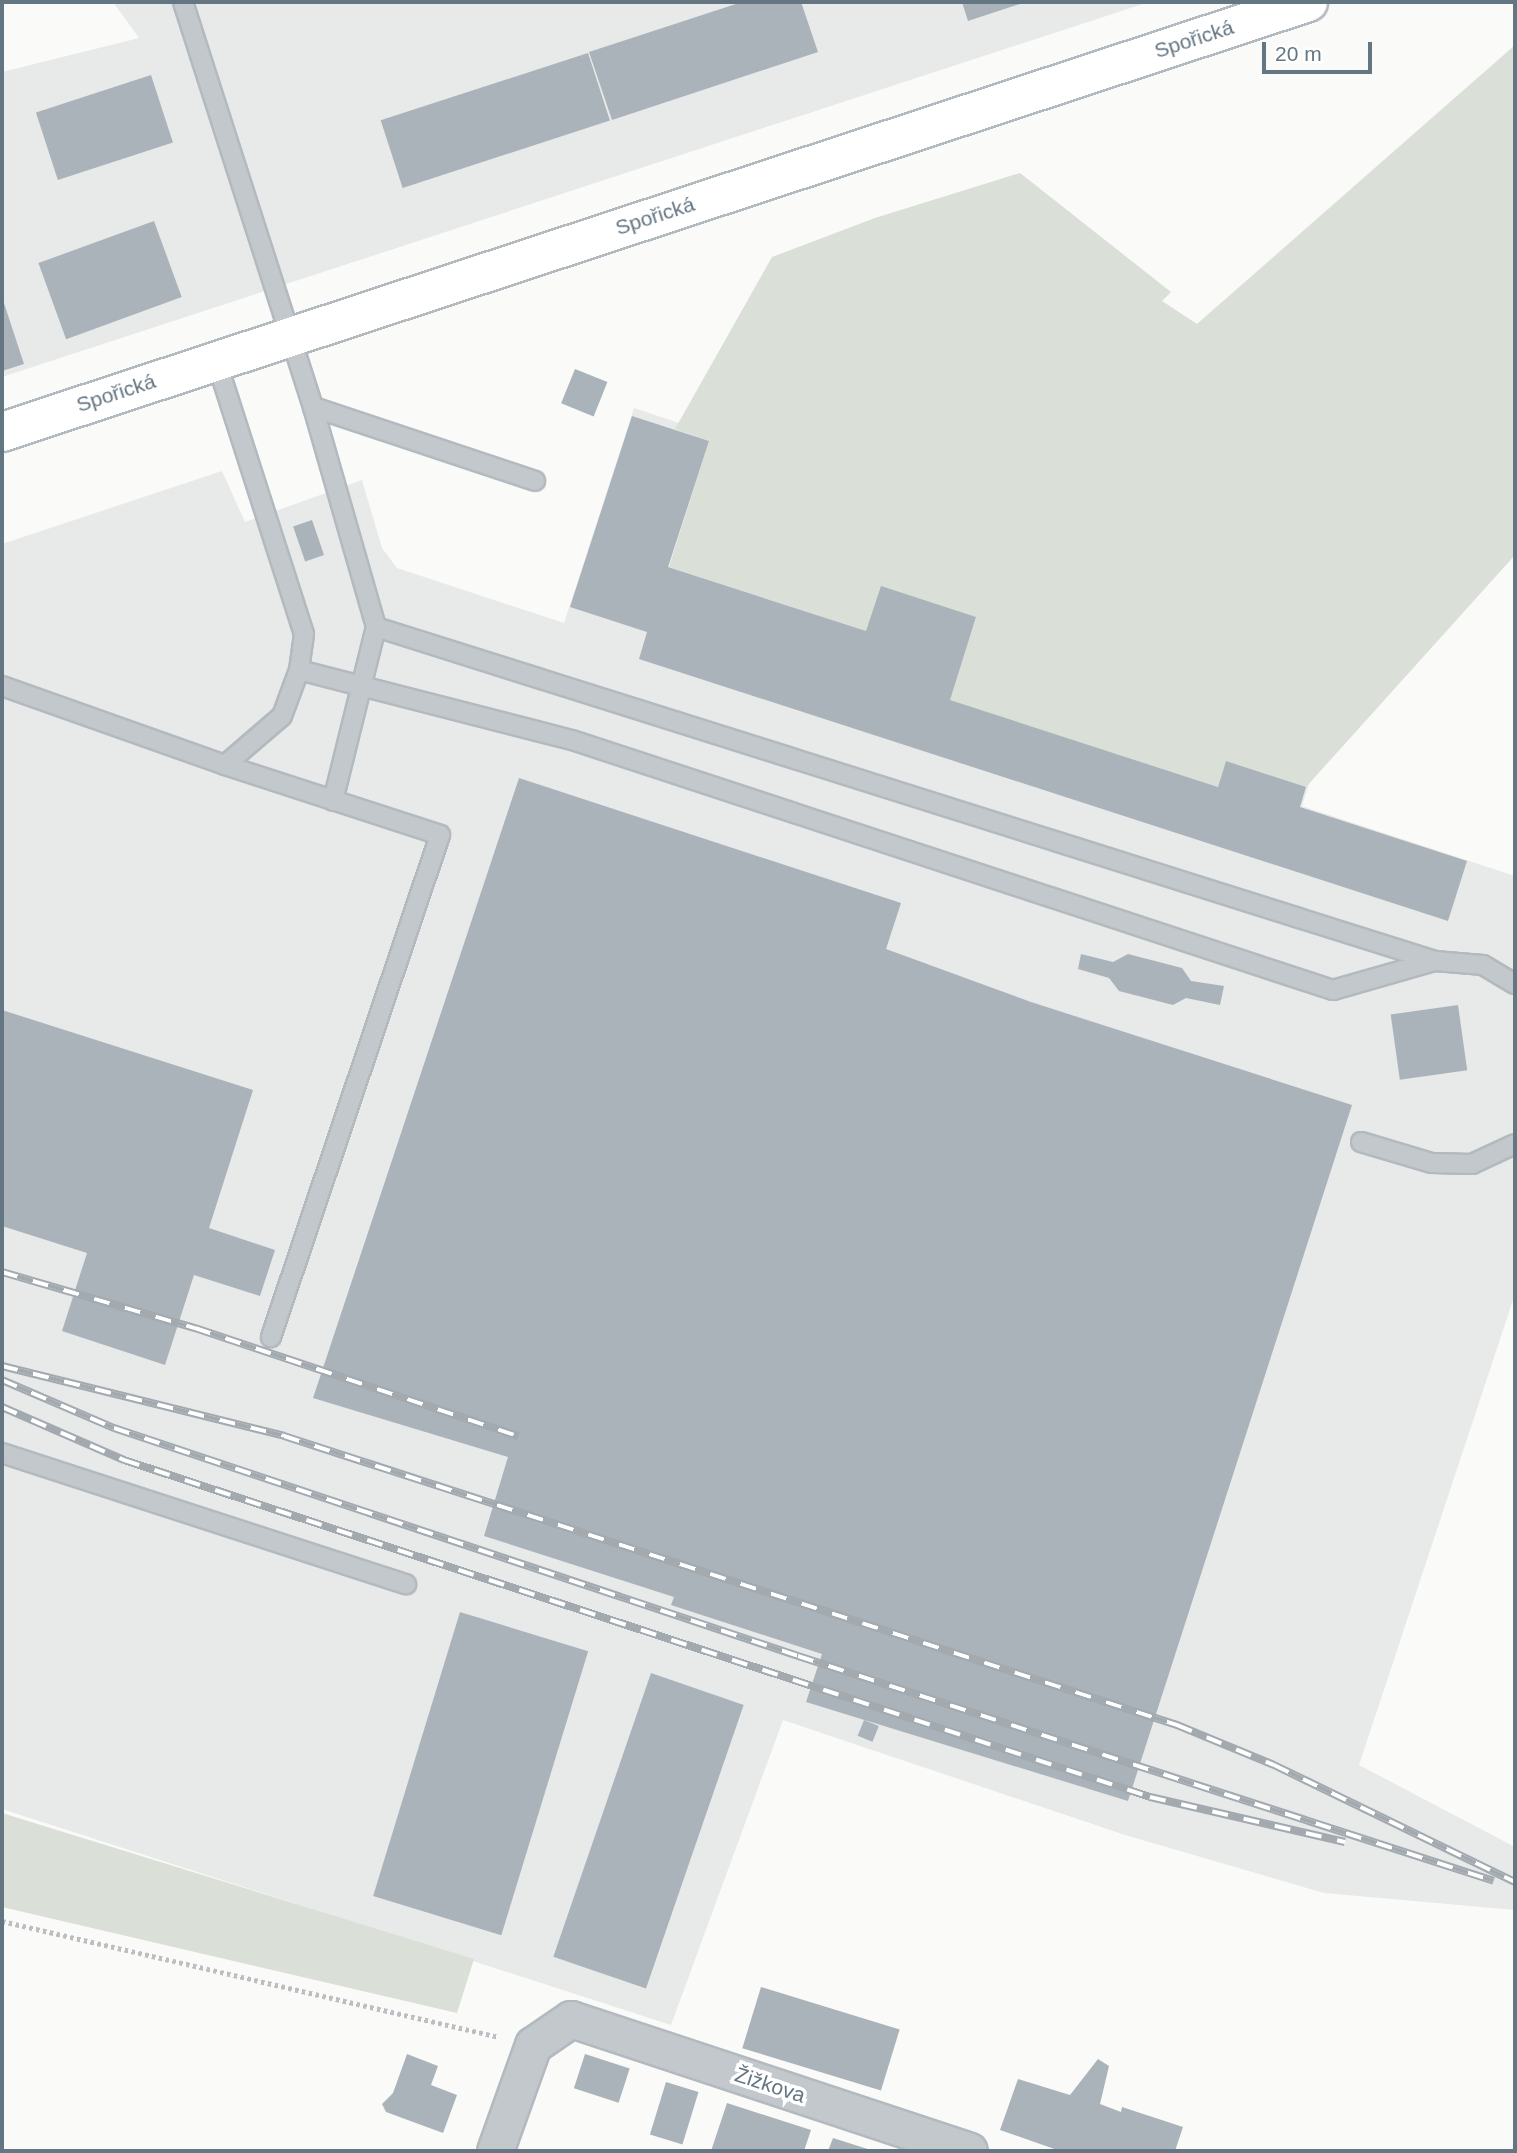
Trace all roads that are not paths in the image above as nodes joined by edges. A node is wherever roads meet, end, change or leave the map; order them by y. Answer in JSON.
{"nodes":[{"id":1,"x":183,"y":2,"type":"edge"},
{"id":2,"x":1308,"y":2,"type":"edge"},
{"id":3,"x":291,"y":335,"type":"junction"},
{"id":4,"x":216,"y":360,"type":"junction"},
{"id":5,"x":313,"y":407,"type":"junction"},
{"id":6,"x":2,"y":432,"type":"edge"},
{"id":7,"x":535,"y":481,"type":"dead end"},
{"id":8,"x":376,"y":627,"type":"junction"},
{"id":9,"x":299,"y":670,"type":"junction"},
{"id":10,"x":2,"y":686,"type":"edge"},
{"id":11,"x":360,"y":689,"type":"junction"},
{"id":12,"x":225,"y":765,"type":"junction"},
{"id":13,"x":333,"y":800,"type":"junction"},
{"id":14,"x":1435,"y":961,"type":"junction"},
{"id":15,"x":1515,"y":984,"type":"edge"},
{"id":16,"x":1361,"y":1142,"type":"dead end"},
{"id":17,"x":1515,"y":1144,"type":"edge"},
{"id":18,"x":271,"y":1337,"type":"dead end"},
{"id":19,"x":2,"y":1453,"type":"edge"},
{"id":20,"x":406,"y":1584,"type":"dead end"},
{"id":21,"x":495,"y":2151,"type":"edge"},
{"id":22,"x":969,"y":2151,"type":"edge"}],
"edges":[{"from":1,"to":3,"type":"lane"},
{"from":2,"to":3,"type":"street","name":"Spořická"},
{"from":3,"to":4,"type":"street","name":"Spořická"},
{"from":3,"to":5,"type":"lane"},
{"from":4,"to":6,"type":"street","name":"Spořická"},
{"from":4,"to":9,"type":"lane"},
{"from":5,"to":7,"type":"lane"},
{"from":5,"to":8,"type":"lane"},
{"from":8,"to":11,"type":"lane"},
{"from":8,"to":14,"type":"lane"},
{"from":9,"to":11,"type":"lane"},
{"from":9,"to":12,"type":"lane"},
{"from":10,"to":12,"type":"lane"},
{"from":11,"to":13,"type":"lane"},
{"from":11,"to":14,"type":"lane"},
{"from":12,"to":13,"type":"lane"},
{"from":13,"to":18,"type":"lane"},
{"from":14,"to":15,"type":"lane"},
{"from":16,"to":17,"type":"lane"},
{"from":19,"to":20,"type":"lane"},
{"from":21,"to":22,"type":"street","name":"Žižkova"}]}
